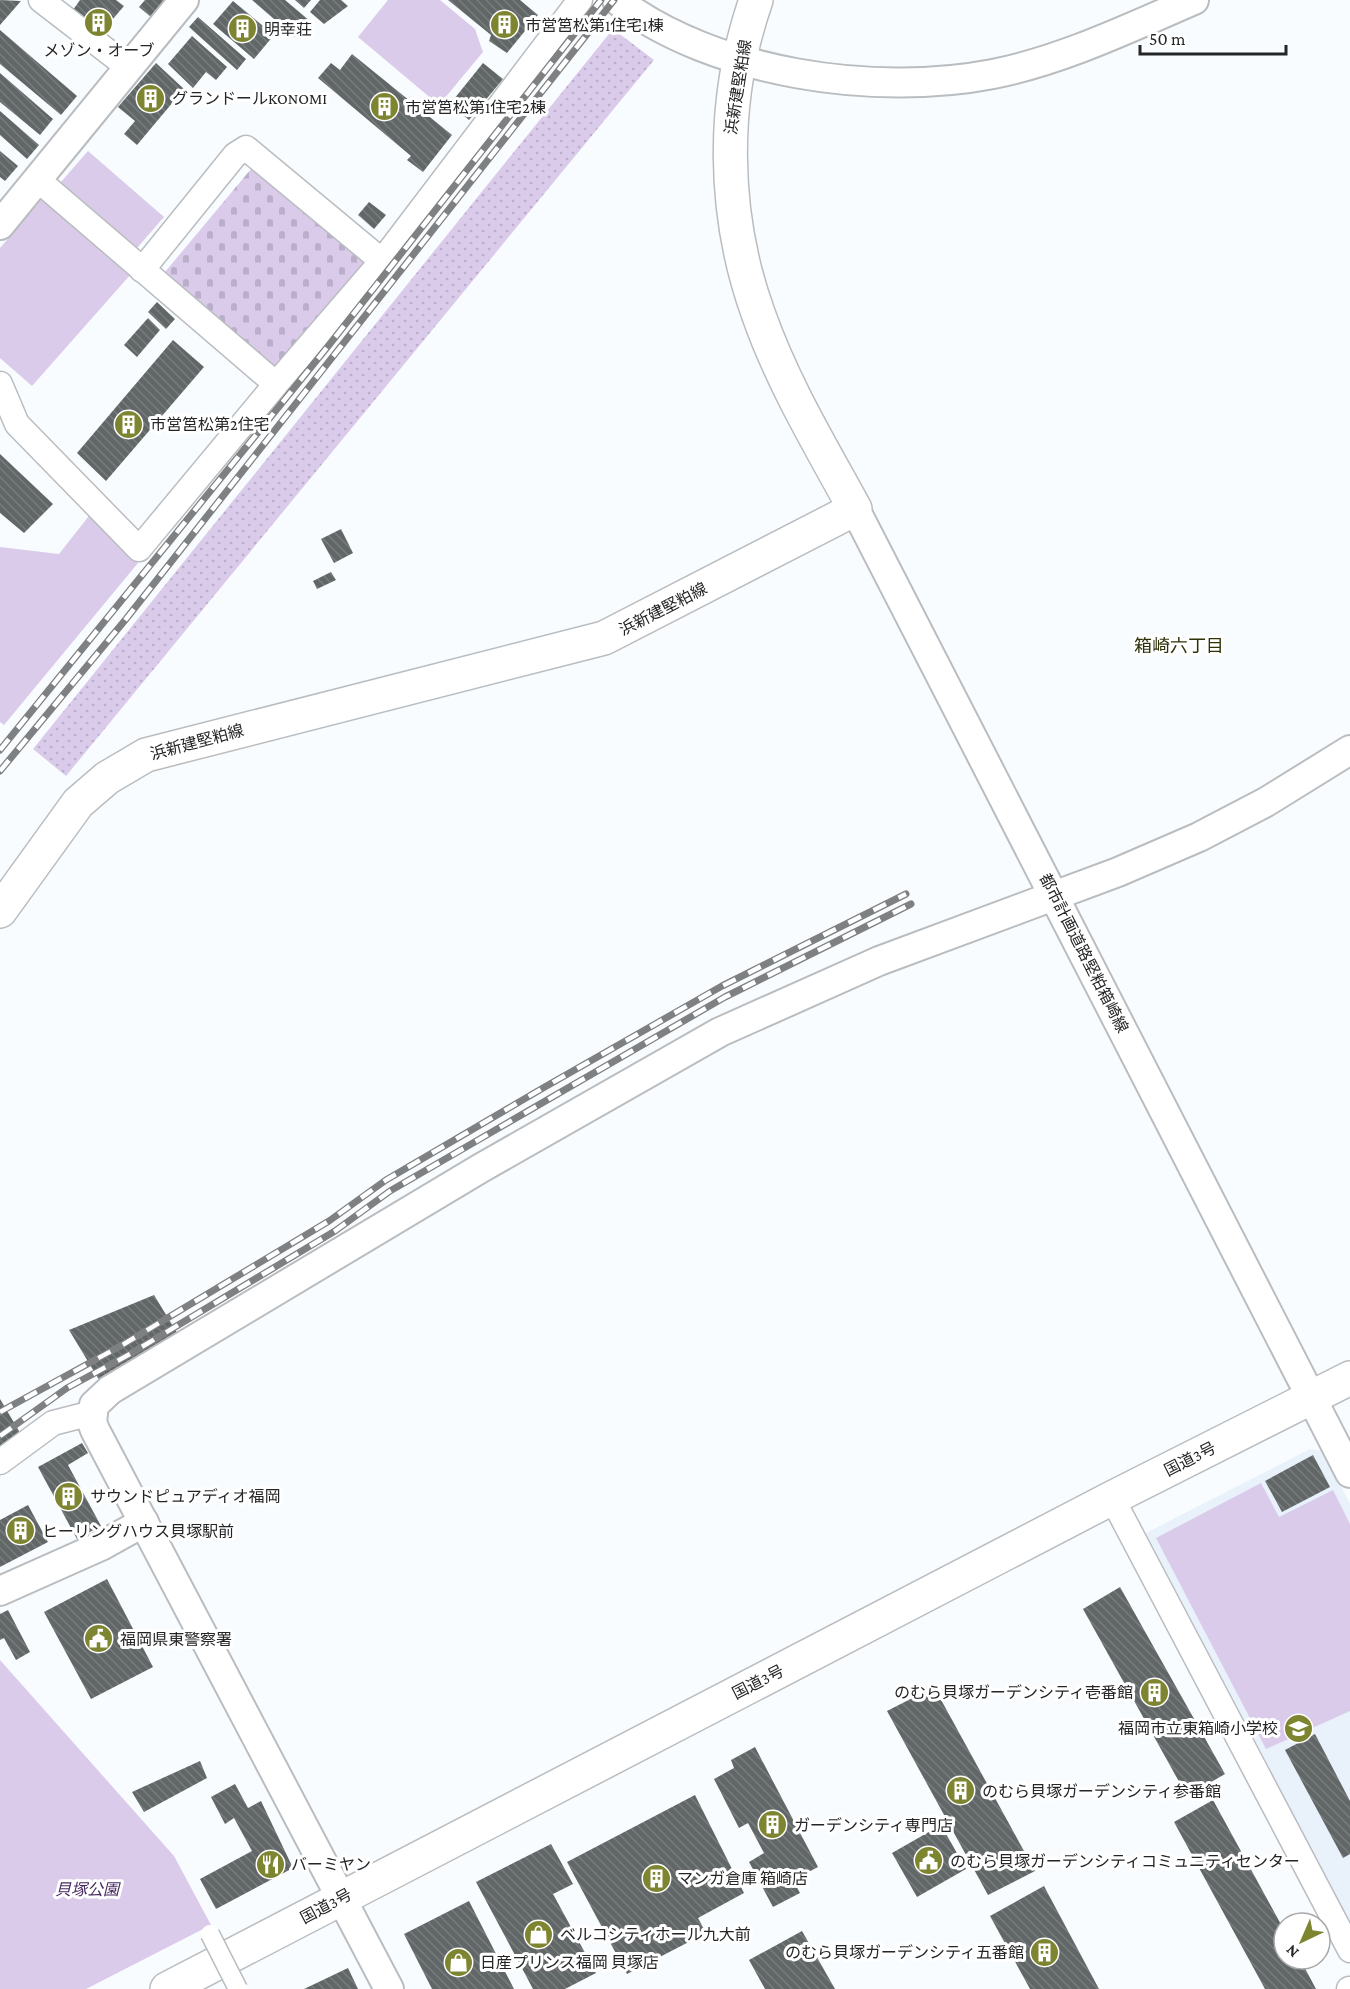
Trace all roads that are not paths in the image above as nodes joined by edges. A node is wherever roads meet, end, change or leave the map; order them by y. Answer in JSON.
{"nodes":[{"id":1,"x":41,"y":0,"type":"edge"},
{"id":2,"x":184,"y":0,"type":"edge"},
{"id":3,"x":580,"y":0,"type":"edge"},
{"id":4,"x":617,"y":0,"type":"edge"},
{"id":5,"x":756,"y":0,"type":"edge"},
{"id":6,"x":1194,"y":0,"type":"edge"},
{"id":7,"x":740,"y":60,"type":"junction"},
{"id":8,"x":128,"y":67,"type":"junction"},
{"id":9,"x":37,"y":179,"type":"junction"},
{"id":10,"x":0,"y":225,"type":"edge"},
{"id":11,"x":382,"y":261,"type":"junction"},
{"id":12,"x":142,"y":270,"type":"junction"},
{"id":13,"x":0,"y":384,"type":"edge"},
{"id":14,"x":276,"y":384,"type":"junction"},
{"id":15,"x":855,"y":509,"type":"junction"},
{"id":16,"x":1350,"y":750,"type":"edge"},
{"id":17,"x":1054,"y":895,"type":"junction"},
{"id":18,"x":0,"y":911,"type":"edge"},
{"id":19,"x":1350,"y":1378,"type":"edge"},
{"id":20,"x":1311,"y":1398,"type":"junction"},
{"id":21,"x":92,"y":1413,"type":"junction"},
{"id":22,"x":0,"y":1462,"type":"edge"},
{"id":23,"x":1350,"y":1473,"type":"edge"},
{"id":24,"x":1112,"y":1498,"type":"junction"},
{"id":25,"x":144,"y":1522,"type":"junction"},
{"id":26,"x":0,"y":1590,"type":"edge"},
{"id":27,"x":342,"y":1898,"type":"junction"},
{"id":28,"x":210,"y":1934,"type":"dead end"},
{"id":29,"x":1350,"y":1950,"type":"edge"},
{"id":30,"x":167,"y":1989,"type":"edge"},
{"id":31,"x":238,"y":1989,"type":"edge"},
{"id":32,"x":389,"y":1989,"type":"edge"}],
"edges":[{"from":1,"to":8,"type":"street"},
{"from":2,"to":8,"type":"street"},
{"from":3,"to":11,"type":"street"},
{"from":4,"to":7,"type":"street"},
{"from":5,"to":7,"type":"main road","name":"浜新建堅粕線"},
{"from":6,"to":7,"type":"street"},
{"from":7,"to":15,"type":"main road","name":"浜新建堅粕線"},
{"from":8,"to":9,"type":"street"},
{"from":9,"to":10,"type":"street"},
{"from":9,"to":12,"type":"street"},
{"from":11,"to":12,"type":"street"},
{"from":11,"to":14,"type":"street"},
{"from":12,"to":14,"type":"street"},
{"from":13,"to":14,"type":"street"},
{"from":15,"to":17,"type":"street","name":"都市計画道路堅粕箱崎線"},
{"from":15,"to":18,"type":"main road","name":"浜新建堅粕線"},
{"from":16,"to":17,"type":"street"},
{"from":17,"to":20,"type":"street","name":"都市計画道路堅粕箱崎線"},
{"from":17,"to":21,"type":"street"},
{"from":19,"to":20,"type":"main road","name":"国道3号"},
{"from":20,"to":23,"type":"street","name":"都市計画道路堅粕箱崎線"},
{"from":20,"to":24,"type":"main road","name":"国道3号"},
{"from":21,"to":22,"type":"street"},
{"from":21,"to":25,"type":"street"},
{"from":24,"to":27,"type":"main road","name":"国道3号"},
{"from":24,"to":29,"type":"street"},
{"from":25,"to":26,"type":"street"},
{"from":25,"to":27,"type":"street"},
{"from":27,"to":30,"type":"main road","name":"国道3号"},
{"from":27,"to":32,"type":"street"},
{"from":28,"to":31,"type":"street","bridge":true}]}
